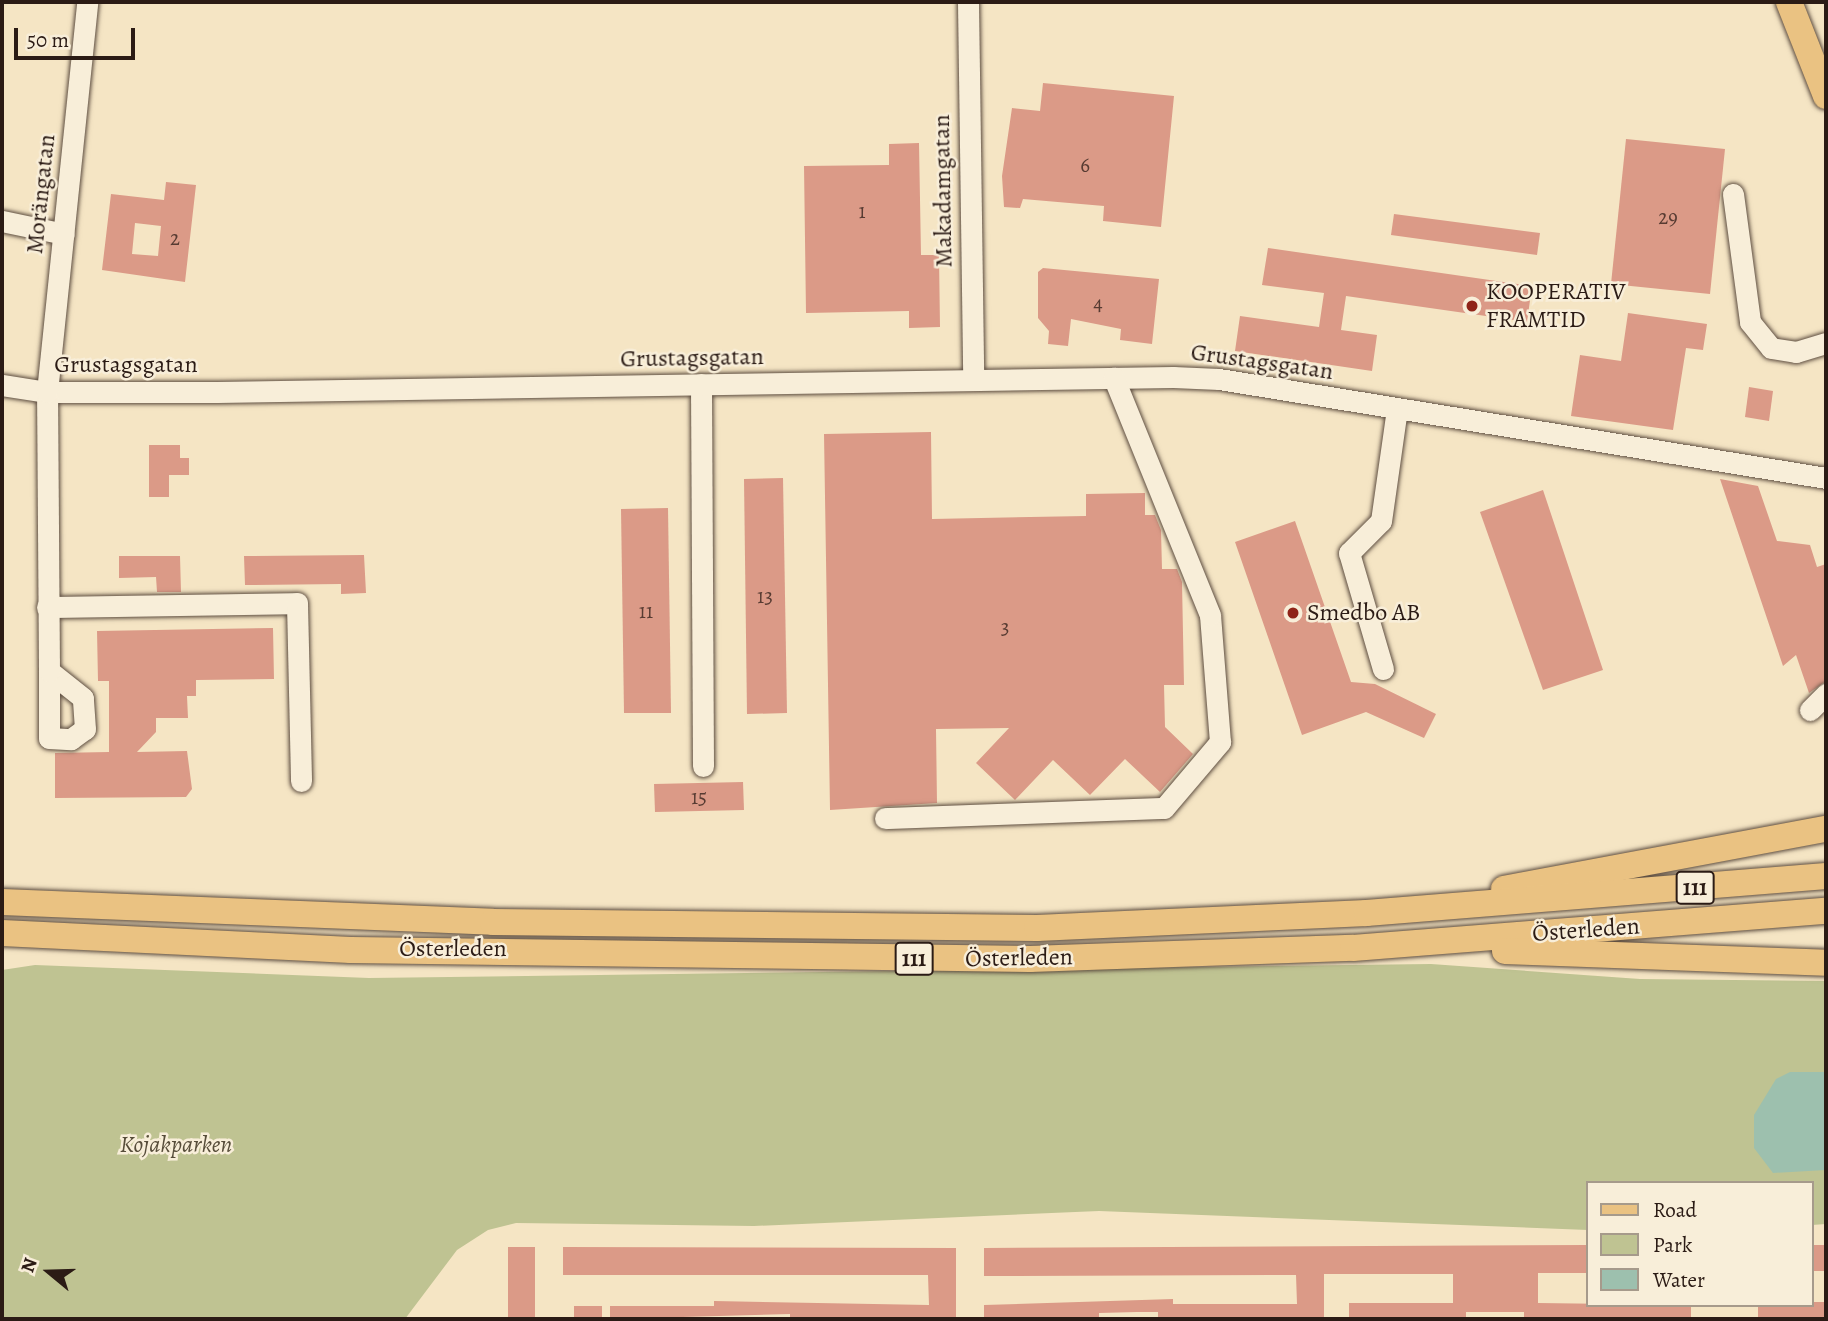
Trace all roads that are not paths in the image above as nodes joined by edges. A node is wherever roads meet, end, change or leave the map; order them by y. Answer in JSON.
{"nodes":[{"id":1,"x":88,"y":2,"type":"edge"},
{"id":2,"x":968,"y":2,"type":"edge"},
{"id":3,"x":1789,"y":2,"type":"edge"},
{"id":4,"x":1826,"y":96,"type":"edge"},
{"id":5,"x":1733,"y":194,"type":"dead end"},
{"id":6,"x":2,"y":220,"type":"edge"},
{"id":7,"x":64,"y":234,"type":"junction"},
{"id":8,"x":1826,"y":343,"type":"edge"},
{"id":9,"x":1114,"y":378,"type":"junction"},
{"id":10,"x":972,"y":379,"type":"junction"},
{"id":11,"x":701,"y":384,"type":"junction"},
{"id":12,"x":2,"y":385,"type":"edge"},
{"id":13,"x":47,"y":392,"type":"junction"},
{"id":14,"x":1389,"y":407,"type":"junction"},
{"id":15,"x":1826,"y":478,"type":"edge"},
{"id":16,"x":47,"y":607,"type":"junction"},
{"id":17,"x":1383,"y":669,"type":"dead end"},
{"id":18,"x":49,"y":671,"type":"dead end"},
{"id":19,"x":1826,"y":694,"type":"edge"},
{"id":20,"x":1810,"y":710,"type":"dead end"},
{"id":21,"x":703,"y":766,"type":"dead end"},
{"id":22,"x":301,"y":781,"type":"dead end"},
{"id":23,"x":885,"y":818,"type":"dead end"},
{"id":24,"x":1826,"y":829,"type":"edge"},
{"id":25,"x":1826,"y":876,"type":"edge"},
{"id":26,"x":2,"y":902,"type":"edge"},
{"id":27,"x":1826,"y":911,"type":"edge"},
{"id":28,"x":1367,"y":914,"type":"junction"},
{"id":29,"x":2,"y":933,"type":"edge"},
{"id":30,"x":2,"y":946,"type":"edge"},
{"id":31,"x":253,"y":947,"type":"junction"},
{"id":32,"x":1353,"y":948,"type":"junction"},
{"id":33,"x":1826,"y":963,"type":"edge"}],
"edges":[{"from":1,"to":7,"type":"street","name":"Morängatan"},
{"from":2,"to":10,"type":"street","name":"Makadamgatan"},
{"from":3,"to":4,"type":"main road"},
{"from":5,"to":8,"type":"street"},
{"from":6,"to":7,"type":"street"},
{"from":7,"to":13,"type":"street","name":"Morängatan"},
{"from":9,"to":10,"type":"street","name":"Grustagsgatan"},
{"from":9,"to":14,"type":"street","name":"Grustagsgatan"},
{"from":9,"to":23,"type":"street"},
{"from":10,"to":11,"type":"street","name":"Grustagsgatan"},
{"from":11,"to":13,"type":"street","name":"Grustagsgatan"},
{"from":11,"to":21,"type":"street"},
{"from":12,"to":13,"type":"street","name":"Grustagsgatan"},
{"from":13,"to":16,"type":"street","name":"Morängatan"},
{"from":14,"to":15,"type":"street","name":"Grustagsgatan"},
{"from":14,"to":17,"type":"street"},
{"from":16,"to":18,"type":"street","name":"Morängatan"},
{"from":16,"to":22,"type":"street"},
{"from":19,"to":20,"type":"street"},
{"from":24,"to":28,"type":"main road"},
{"from":25,"to":28,"type":"main road","name":"Österleden","number":"111"},
{"from":26,"to":28,"type":"main road","name":"Österleden","number":"111"},
{"from":27,"to":32,"type":"main road","name":"Österleden","number":"111"},
{"from":29,"to":31,"type":"main road","name":"Österleden","number":"111"},
{"from":30,"to":31,"type":"main road"},
{"from":31,"to":32,"type":"main road","name":"Österleden","number":"111"},
{"from":32,"to":33,"type":"main road"}]}
